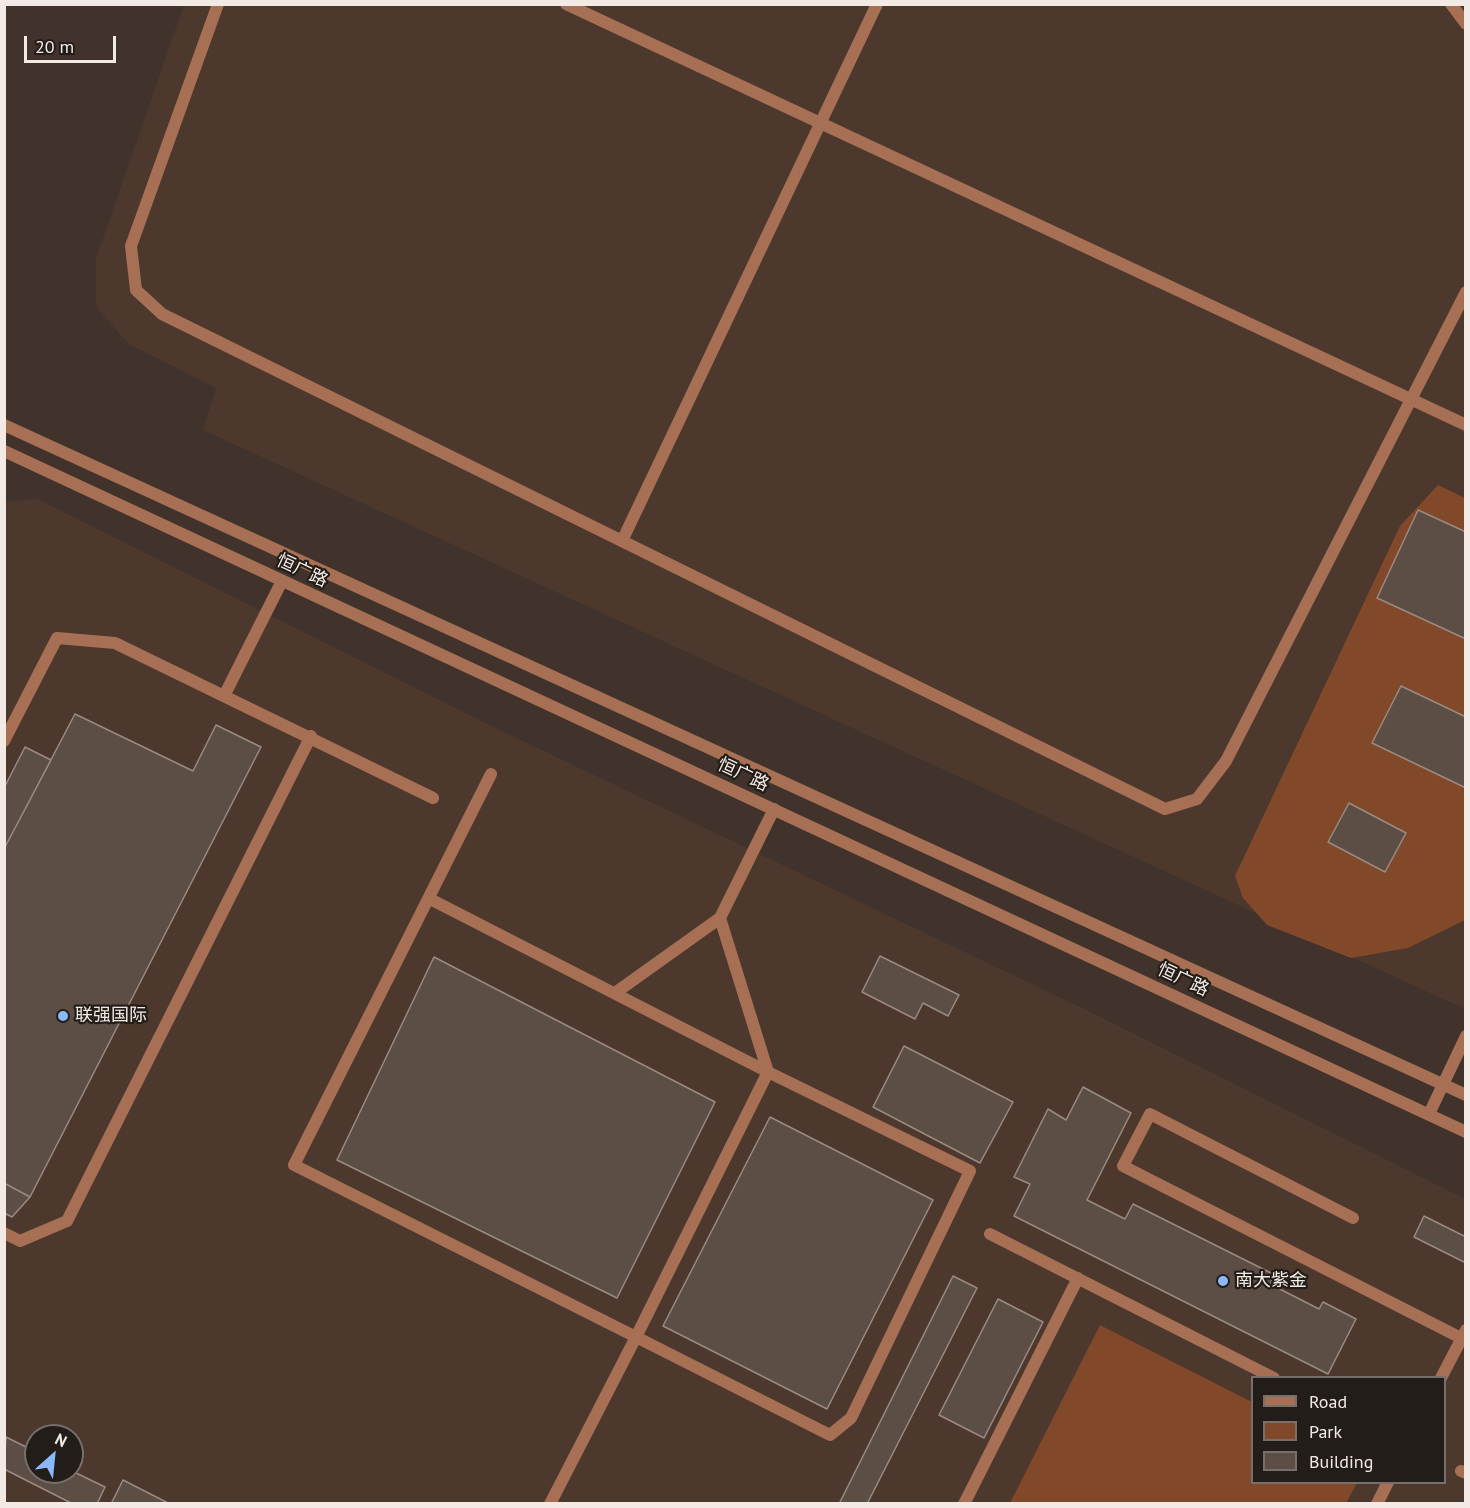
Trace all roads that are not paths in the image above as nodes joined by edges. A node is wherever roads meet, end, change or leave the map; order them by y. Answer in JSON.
{"nodes":[{"id":1,"x":218,"y":4,"type":"edge"},
{"id":2,"x":566,"y":4,"type":"edge"},
{"id":3,"x":877,"y":4,"type":"edge"},
{"id":4,"x":1451,"y":4,"type":"edge"},
{"id":5,"x":1466,"y":24,"type":"edge"},
{"id":6,"x":820,"y":123,"type":"junction"},
{"id":7,"x":1466,"y":292,"type":"edge"},
{"id":8,"x":1411,"y":399,"type":"junction"},
{"id":9,"x":4,"y":425,"type":"edge"},
{"id":10,"x":1466,"y":425,"type":"edge"},
{"id":11,"x":4,"y":451,"type":"edge"},
{"id":12,"x":622,"y":541,"type":"junction"},
{"id":13,"x":282,"y":581,"type":"junction"},
{"id":14,"x":224,"y":696,"type":"junction"},
{"id":15,"x":311,"y":736,"type":"junction"},
{"id":16,"x":4,"y":741,"type":"edge"},
{"id":17,"x":491,"y":774,"type":"dead end"},
{"id":18,"x":433,"y":798,"type":"dead end"},
{"id":19,"x":774,"y":809,"type":"junction"},
{"id":20,"x":430,"y":899,"type":"junction"},
{"id":21,"x":720,"y":918,"type":"junction"},
{"id":22,"x":615,"y":993,"type":"junction"},
{"id":23,"x":1466,"y":1036,"type":"edge"},
{"id":24,"x":768,"y":1072,"type":"junction"},
{"id":25,"x":1443,"y":1084,"type":"junction"},
{"id":26,"x":1466,"y":1095,"type":"edge"},
{"id":27,"x":1429,"y":1114,"type":"junction"},
{"id":28,"x":1466,"y":1132,"type":"edge"},
{"id":29,"x":1353,"y":1218,"type":"dead end"},
{"id":30,"x":4,"y":1233,"type":"edge"},
{"id":31,"x":990,"y":1234,"type":"dead end"},
{"id":32,"x":1078,"y":1278,"type":"junction"},
{"id":33,"x":1463,"y":1334,"type":"edge"},
{"id":34,"x":636,"y":1337,"type":"junction"},
{"id":35,"x":1272,"y":1376,"type":"edge"},
{"id":36,"x":1442,"y":1376,"type":"edge"},
{"id":37,"x":1387,"y":1484,"type":"edge"},
{"id":38,"x":550,"y":1503,"type":"edge"},
{"id":39,"x":964,"y":1503,"type":"edge"},
{"id":40,"x":1377,"y":1503,"type":"edge"}],
"edges":[{"from":1,"to":12,"type":"street"},
{"from":2,"to":6,"type":"street"},
{"from":3,"to":6,"type":"street"},
{"from":4,"to":5,"type":"street"},
{"from":6,"to":8,"type":"street"},
{"from":6,"to":12,"type":"street"},
{"from":7,"to":8,"type":"street"},
{"from":8,"to":10,"type":"street"},
{"from":8,"to":12,"type":"street"},
{"from":9,"to":25,"type":"street","name":"恒广路"},
{"from":11,"to":13,"type":"street","name":"恒广路"},
{"from":13,"to":14,"type":"street"},
{"from":13,"to":19,"type":"street","name":"恒广路"},
{"from":14,"to":15,"type":"street"},
{"from":14,"to":16,"type":"street"},
{"from":15,"to":18,"type":"street"},
{"from":15,"to":30,"type":"street"},
{"from":17,"to":20,"type":"street"},
{"from":19,"to":21,"type":"street"},
{"from":19,"to":27,"type":"street","name":"恒广路"},
{"from":20,"to":22,"type":"street"},
{"from":20,"to":34,"type":"street"},
{"from":21,"to":22,"type":"street"},
{"from":21,"to":24,"type":"street"},
{"from":22,"to":24,"type":"street"},
{"from":23,"to":25,"type":"street"},
{"from":24,"to":34,"type":"street"},
{"from":24,"to":34,"type":"street"},
{"from":25,"to":26,"type":"street","name":"恒广路"},
{"from":25,"to":27,"type":"street"},
{"from":27,"to":28,"type":"street","name":"恒广路"},
{"from":29,"to":33,"type":"street"},
{"from":31,"to":32,"type":"street"},
{"from":32,"to":35,"type":"street"},
{"from":32,"to":39,"type":"street"},
{"from":33,"to":36,"type":"street"},
{"from":34,"to":38,"type":"street"},
{"from":37,"to":40,"type":"street"}]}
